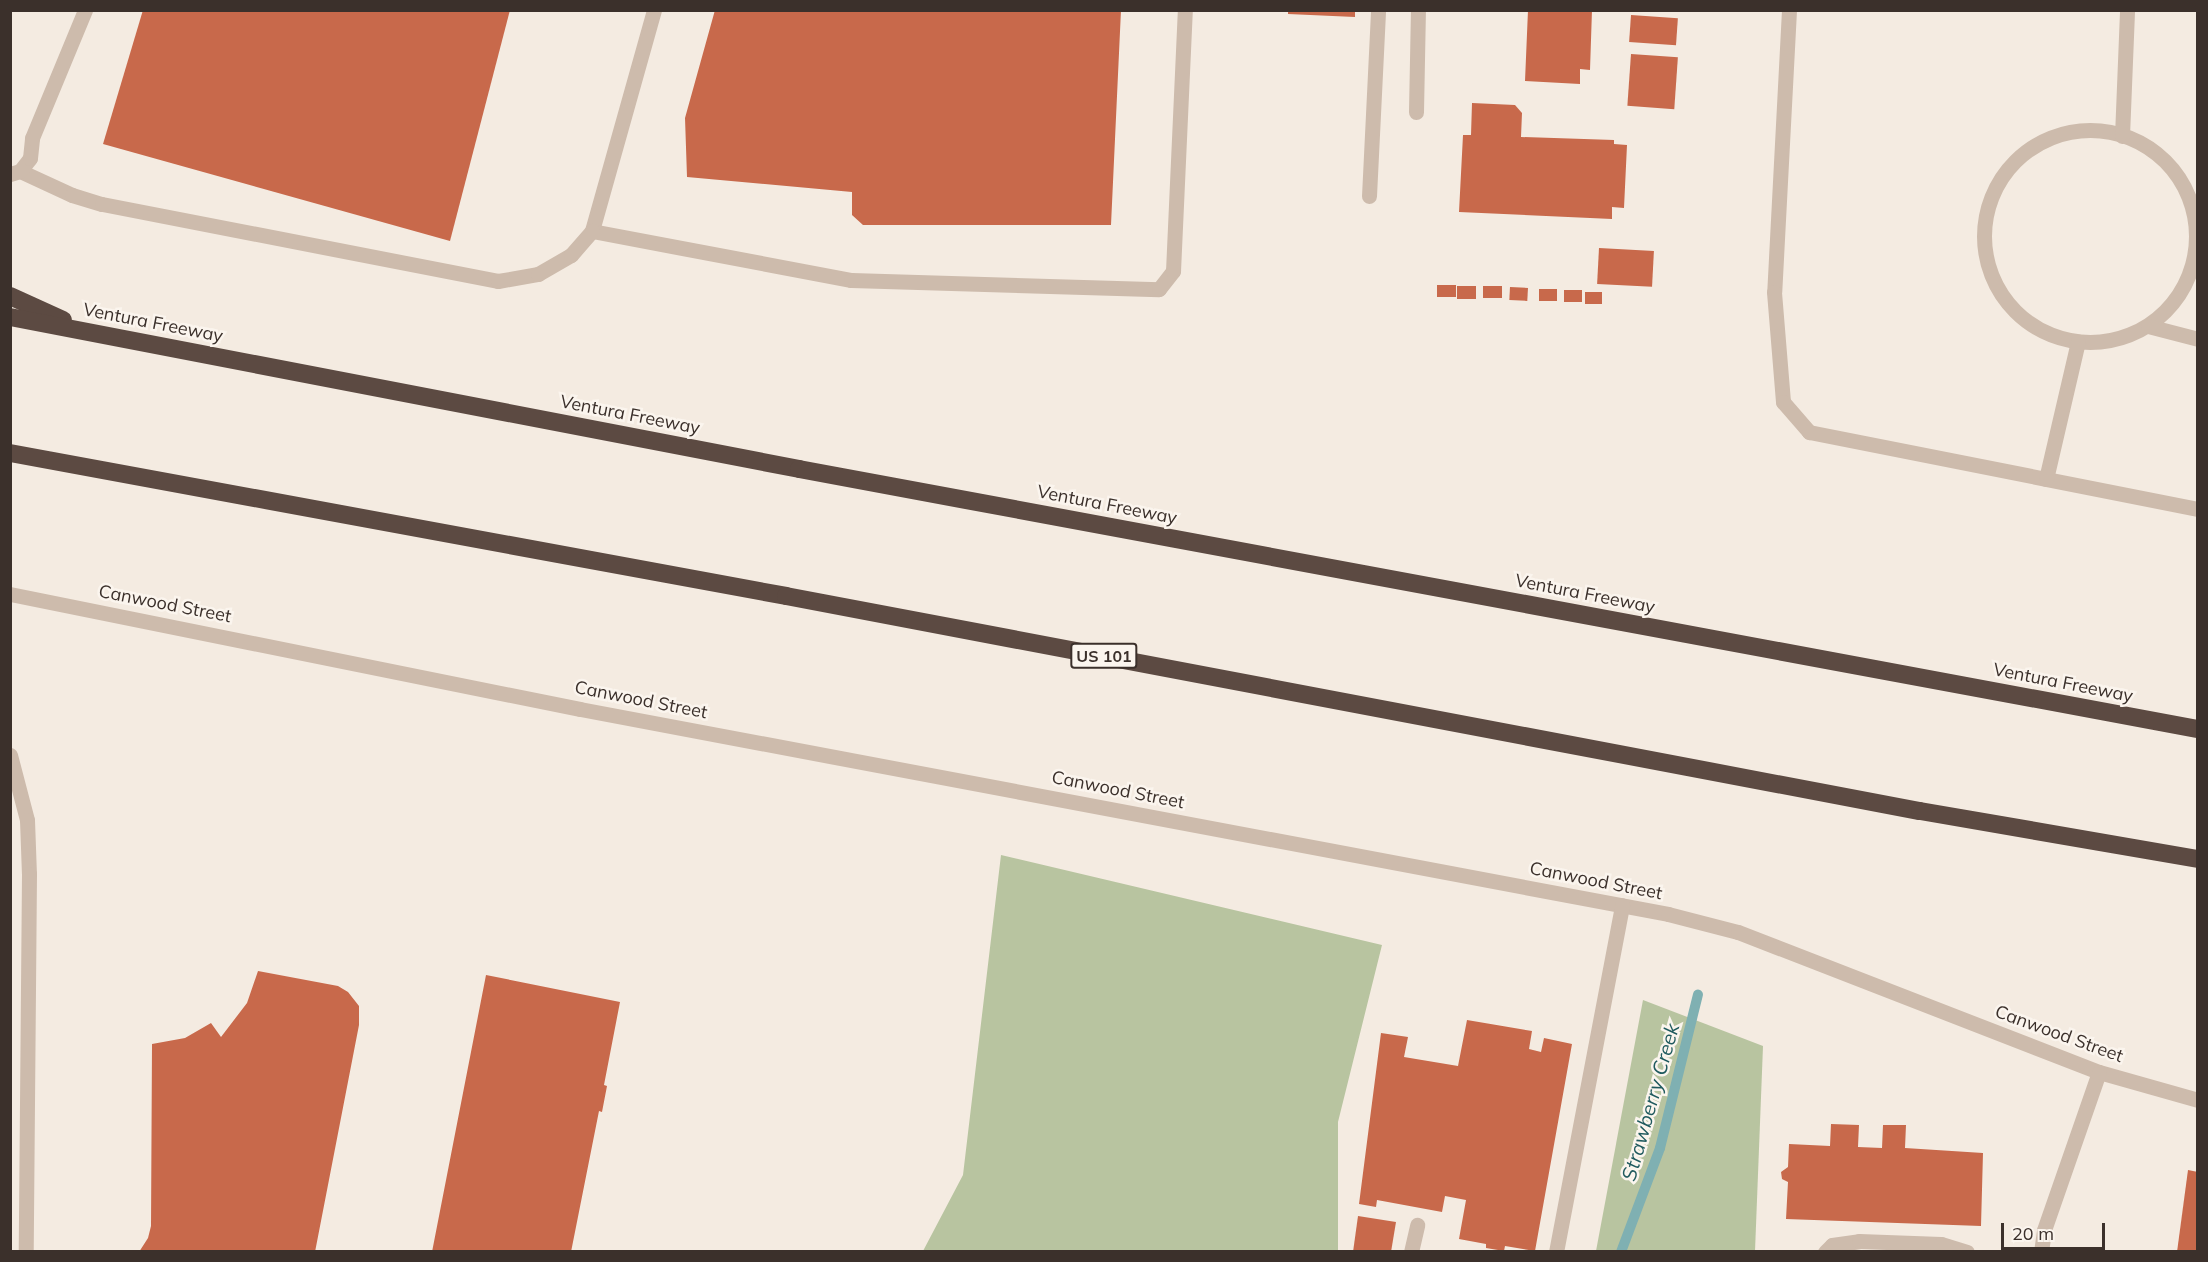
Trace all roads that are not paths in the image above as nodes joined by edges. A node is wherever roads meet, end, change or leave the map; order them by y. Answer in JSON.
{"nodes":[{"id":1,"x":85,"y":10,"type":"edge"},
{"id":2,"x":654,"y":10,"type":"edge"},
{"id":3,"x":1185,"y":10,"type":"edge"},
{"id":4,"x":1378,"y":10,"type":"edge"},
{"id":5,"x":1418,"y":10,"type":"edge"},
{"id":6,"x":1788,"y":10,"type":"edge"},
{"id":7,"x":2127,"y":10,"type":"edge"},
{"id":8,"x":1416,"y":112,"type":"dead end"},
{"id":9,"x":2122,"y":136,"type":"junction"},
{"id":10,"x":15,"y":172,"type":"edge"},
{"id":11,"x":1369,"y":196,"type":"dead end"},
{"id":12,"x":592,"y":231,"type":"junction"},
{"id":13,"x":10,"y":296,"type":"edge"},
{"id":14,"x":10,"y":317,"type":"edge"},
{"id":15,"x":2148,"y":326,"type":"junction"},
{"id":16,"x":92,"y":333,"type":"junction"},
{"id":17,"x":2198,"y":339,"type":"edge"},
{"id":18,"x":2078,"y":342,"type":"junction"},
{"id":19,"x":10,"y":453,"type":"edge"},
{"id":20,"x":2046,"y":479,"type":"junction"},
{"id":21,"x":2198,"y":509,"type":"edge"},
{"id":22,"x":10,"y":594,"type":"edge"},
{"id":23,"x":2198,"y":729,"type":"edge"},
{"id":24,"x":10,"y":755,"type":"edge"},
{"id":25,"x":2198,"y":859,"type":"edge"},
{"id":26,"x":1622,"y":905,"type":"junction"},
{"id":27,"x":2099,"y":1072,"type":"junction"},
{"id":28,"x":2198,"y":1100,"type":"edge"},
{"id":29,"x":1417,"y":1225,"type":"dead end"},
{"id":30,"x":26,"y":1251,"type":"edge"},
{"id":31,"x":1411,"y":1251,"type":"edge"},
{"id":32,"x":1556,"y":1251,"type":"edge"},
{"id":33,"x":1825,"y":1251,"type":"edge"},
{"id":34,"x":1967,"y":1251,"type":"edge"},
{"id":35,"x":2041,"y":1251,"type":"edge"}],
"edges":[{"from":1,"to":10,"type":"street"},
{"from":2,"to":12,"type":"street"},
{"from":3,"to":12,"type":"street"},
{"from":4,"to":11,"type":"street"},
{"from":5,"to":8,"type":"street"},
{"from":6,"to":20,"type":"street"},
{"from":7,"to":9,"type":"street"},
{"from":9,"to":15,"type":"street"},
{"from":9,"to":18,"type":"street"},
{"from":10,"to":12,"type":"street"},
{"from":13,"to":16,"type":"highway"},
{"from":14,"to":16,"type":"highway","name":"Ventura Freeway"},
{"from":15,"to":17,"type":"street"},
{"from":15,"to":18,"type":"street"},
{"from":16,"to":23,"type":"highway","name":"Ventura Freeway"},
{"from":18,"to":20,"type":"street"},
{"from":19,"to":25,"type":"highway","number":"US 101"},
{"from":20,"to":21,"type":"street"},
{"from":22,"to":26,"type":"street","name":"Canwood Street"},
{"from":24,"to":30,"type":"street"},
{"from":26,"to":27,"type":"street","name":"Canwood Street"},
{"from":26,"to":32,"type":"street"},
{"from":27,"to":28,"type":"street","name":"Canwood Street"},
{"from":27,"to":35,"type":"street"},
{"from":29,"to":31,"type":"street"},
{"from":33,"to":34,"type":"street"}]}
